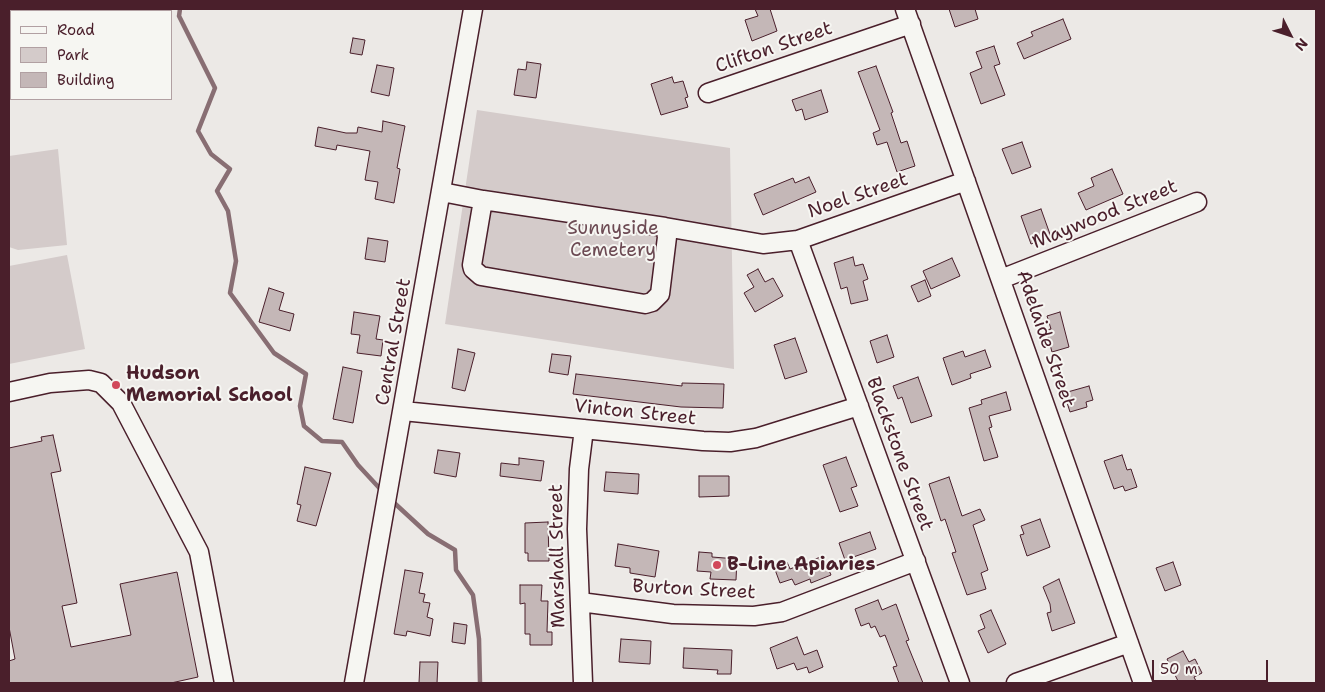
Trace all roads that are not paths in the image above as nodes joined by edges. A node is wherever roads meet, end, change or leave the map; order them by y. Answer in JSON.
{"nodes":[{"id":1,"x":473,"y":9,"type":"edge"},
{"id":2,"x":908,"y":16,"type":"edge"},
{"id":3,"x":708,"y":93,"type":"dead end"},
{"id":4,"x":966,"y":181,"type":"junction"},
{"id":5,"x":442,"y":192,"type":"junction"},
{"id":6,"x":483,"y":200,"type":"junction"},
{"id":7,"x":1197,"y":202,"type":"dead end"},
{"id":8,"x":665,"y":227,"type":"junction"},
{"id":9,"x":798,"y":240,"type":"junction"},
{"id":10,"x":1001,"y":279,"type":"junction"},
{"id":11,"x":9,"y":392,"type":"edge"},
{"id":12,"x":859,"y":406,"type":"junction"},
{"id":13,"x":403,"y":411,"type":"junction"},
{"id":14,"x":584,"y":429,"type":"junction"},
{"id":15,"x":916,"y":561,"type":"junction"},
{"id":16,"x":580,"y":602,"type":"junction"},
{"id":17,"x":1129,"y":643,"type":"junction"},
{"id":18,"x":224,"y":683,"type":"edge"},
{"id":19,"x":354,"y":683,"type":"edge"},
{"id":20,"x":583,"y":683,"type":"edge"},
{"id":21,"x":960,"y":683,"type":"edge"},
{"id":22,"x":1016,"y":683,"type":"edge"},
{"id":23,"x":1143,"y":683,"type":"edge"}],
"edges":[{"from":1,"to":5,"type":"street","name":"Central Street"},
{"from":2,"to":3,"type":"street","name":"Clifton Street"},
{"from":2,"to":4,"type":"street","name":"Adelaide Street"},
{"from":4,"to":9,"type":"street","name":"Noel Street"},
{"from":4,"to":10,"type":"street","name":"Adelaide Street"},
{"from":5,"to":6,"type":"street","name":"Noel Street"},
{"from":5,"to":13,"type":"street","name":"Central Street"},
{"from":6,"to":8,"type":"street","name":"Noel Street"},
{"from":6,"to":8,"type":"street"},
{"from":7,"to":10,"type":"street","name":"Maywood Street"},
{"from":8,"to":9,"type":"street","name":"Noel Street"},
{"from":9,"to":12,"type":"street","name":"Blackstone Street"},
{"from":10,"to":17,"type":"street","name":"Adelaide Street"},
{"from":11,"to":18,"type":"street"},
{"from":12,"to":14,"type":"street","name":"Vinton Street"},
{"from":12,"to":15,"type":"street","name":"Blackstone Street"},
{"from":13,"to":14,"type":"street","name":"Vinton Street"},
{"from":13,"to":19,"type":"street","name":"Central Street"},
{"from":14,"to":16,"type":"street","name":"Marshall Street"},
{"from":15,"to":16,"type":"street","name":"Burton Street"},
{"from":15,"to":21,"type":"street","name":"Blackstone Street"},
{"from":16,"to":20,"type":"street","name":"Marshall Street"},
{"from":17,"to":22,"type":"street"},
{"from":17,"to":23,"type":"street","name":"Adelaide Street"}]}
